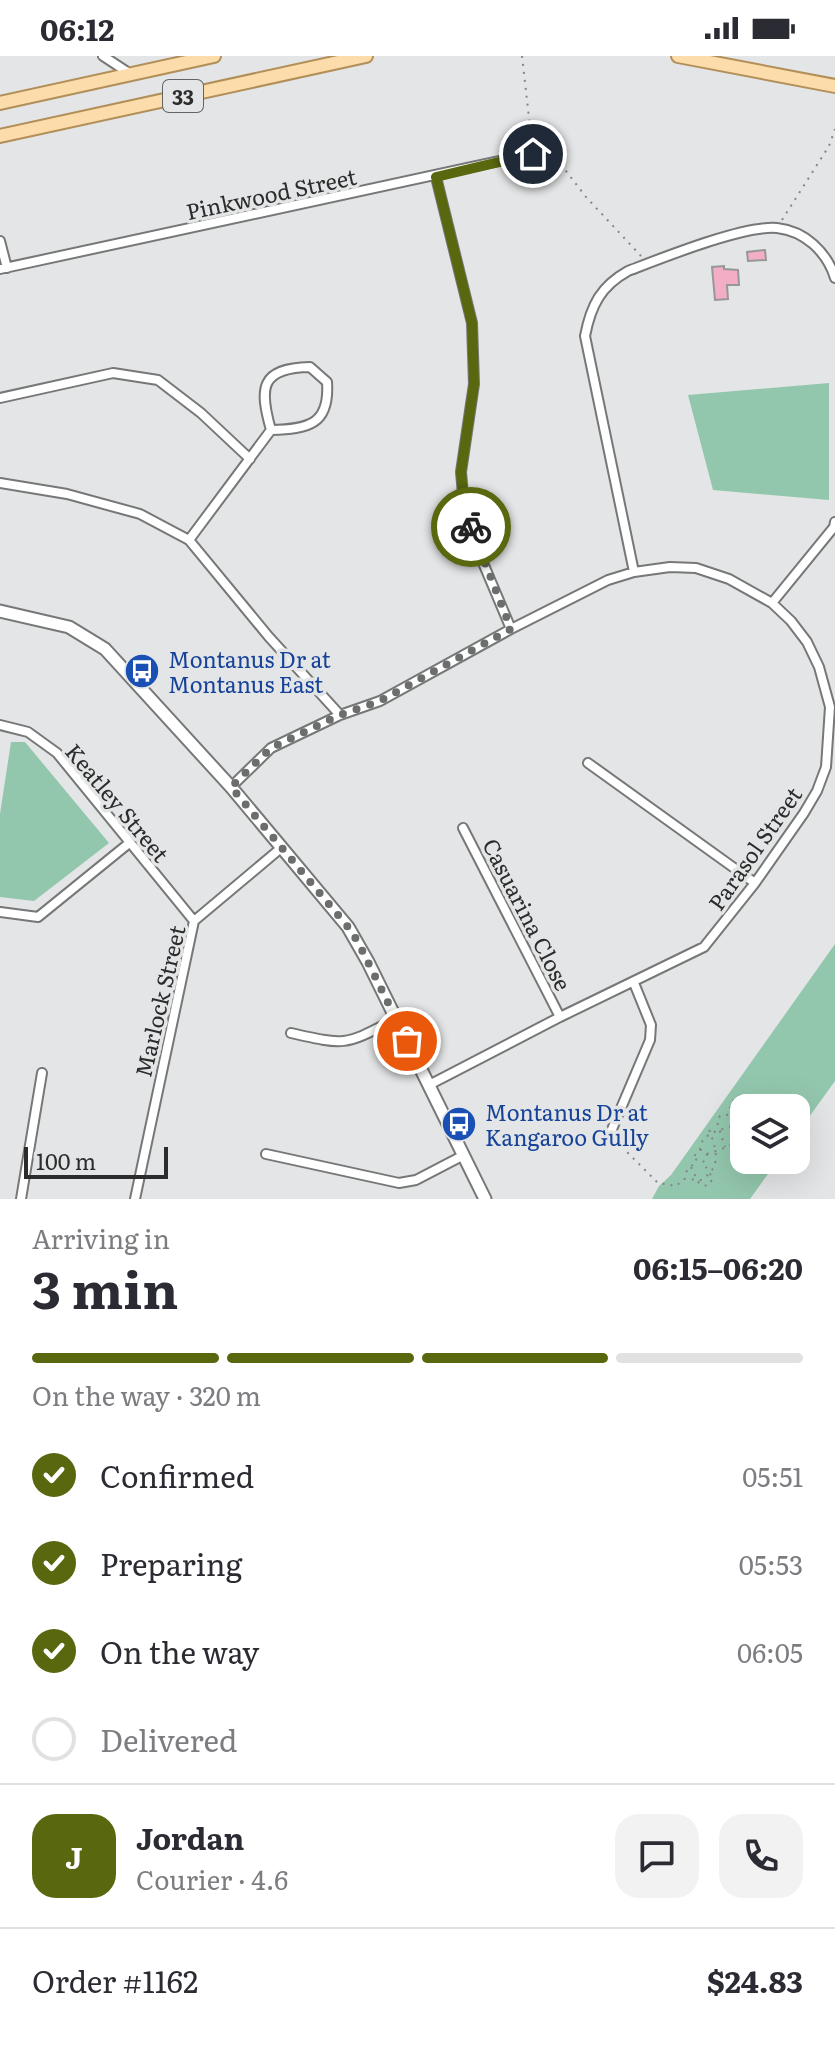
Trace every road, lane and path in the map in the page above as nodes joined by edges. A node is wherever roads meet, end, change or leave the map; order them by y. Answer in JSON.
{"nodes":[{"id":1,"x":103,"y":56,"type":"edge"},
{"id":2,"x":214,"y":56,"type":"edge"},
{"id":3,"x":366,"y":56,"type":"edge"},
{"id":4,"x":522,"y":56,"type":"edge"},
{"id":5,"x":678,"y":56,"type":"edge"},
{"id":6,"x":133,"y":75,"type":"junction"},
{"id":7,"x":835,"y":86,"type":"edge"},
{"id":8,"x":0,"y":103,"type":"edge"},
{"id":9,"x":835,"y":129,"type":"edge"},
{"id":10,"x":0,"y":136,"type":"edge"},
{"id":11,"x":550,"y":150,"type":"joint"},
{"id":12,"x":533,"y":154,"type":"junction"},
{"id":13,"x":436,"y":177,"type":"junction"},
{"id":14,"x":777,"y":228,"type":"junction"},
{"id":15,"x":0,"y":241,"type":"edge"},
{"id":16,"x":645,"y":265,"type":"junction"},
{"id":17,"x":3,"y":268,"type":"edge"},
{"id":18,"x":835,"y":278,"type":"edge"},
{"id":19,"x":0,"y":398,"type":"edge"},
{"id":20,"x":271,"y":430,"type":"junction"},
{"id":21,"x":250,"y":459,"type":"junction"},
{"id":22,"x":0,"y":483,"type":"edge"},
{"id":23,"x":835,"y":522,"type":"edge"},
{"id":24,"x":189,"y":540,"type":"junction"},
{"id":25,"x":634,"y":572,"type":"junction"},
{"id":26,"x":772,"y":603,"type":"junction"},
{"id":27,"x":0,"y":611,"type":"edge"},
{"id":28,"x":511,"y":629,"type":"junction"},
{"id":29,"x":340,"y":715,"type":"junction"},
{"id":30,"x":0,"y":725,"type":"edge"},
{"id":31,"x":588,"y":763,"type":"dead end"},
{"id":32,"x":830,"y":768,"type":"edge"},
{"id":33,"x":231,"y":787,"type":"junction"},
{"id":34,"x":463,"y":828,"type":"dead end"},
{"id":35,"x":128,"y":844,"type":"junction"},
{"id":36,"x":281,"y":848,"type":"junction"},
{"id":37,"x":755,"y":883,"type":"junction"},
{"id":38,"x":0,"y":912,"type":"edge"},
{"id":39,"x":194,"y":921,"type":"junction"},
{"id":40,"x":634,"y":983,"type":"junction"},
{"id":41,"x":560,"y":1017,"type":"junction"},
{"id":42,"x":396,"y":1019,"type":"junction"},
{"id":43,"x":291,"y":1033,"type":"dead end"},
{"id":44,"x":42,"y":1073,"type":"dead end"},
{"id":45,"x":429,"y":1085,"type":"junction"},
{"id":46,"x":730,"y":1108,"type":"edge"},
{"id":47,"x":730,"y":1127,"type":"edge"},
{"id":48,"x":709,"y":1129,"type":"dead end"},
{"id":49,"x":720,"y":1131,"type":"junction"},
{"id":50,"x":610,"y":1134,"type":"joint"},
{"id":51,"x":711,"y":1134,"type":"junction"},
{"id":52,"x":722,"y":1139,"type":"junction"},
{"id":53,"x":730,"y":1143,"type":"edge"},
{"id":54,"x":730,"y":1145,"type":"edge"},
{"id":55,"x":725,"y":1147,"type":"junction"},
{"id":56,"x":700,"y":1150,"type":"junction"},
{"id":57,"x":716,"y":1150,"type":"junction"},
{"id":58,"x":266,"y":1154,"type":"dead end"},
{"id":59,"x":707,"y":1154,"type":"junction"},
{"id":60,"x":464,"y":1155,"type":"junction"},
{"id":61,"x":697,"y":1160,"type":"junction"},
{"id":62,"x":703,"y":1162,"type":"junction"},
{"id":63,"x":691,"y":1167,"type":"junction"},
{"id":64,"x":686,"y":1172,"type":"dead end"},
{"id":65,"x":710,"y":1173,"type":"junction"},
{"id":66,"x":698,"y":1180,"type":"junction"},
{"id":67,"x":21,"y":1199,"type":"edge"},
{"id":68,"x":135,"y":1199,"type":"edge"},
{"id":69,"x":485,"y":1199,"type":"edge"}],
"edges":[{"from":1,"to":6,"type":"street"},
{"from":2,"to":6,"type":"main road","number":"33"},
{"from":3,"to":10,"type":"main road","number":"33"},
{"from":4,"to":12,"type":"path"},
{"from":5,"to":7,"type":"main road"},
{"from":6,"to":8,"type":"main road","number":"33"},
{"from":9,"to":14,"type":"path"},
{"from":11,"to":12,"type":"street","name":"Pinkwood Street"},
{"from":11,"to":16,"type":"path"},
{"from":12,"to":13,"type":"street","name":"Pinkwood Street"},
{"from":13,"to":17,"type":"street","name":"Pinkwood Street"},
{"from":13,"to":28,"type":"street"},
{"from":14,"to":16,"type":"street"},
{"from":14,"to":18,"type":"street"},
{"from":15,"to":17,"type":"street"},
{"from":16,"to":25,"type":"street"},
{"from":19,"to":21,"type":"street"},
{"from":20,"to":20,"type":"street"},
{"from":20,"to":21,"type":"street"},
{"from":21,"to":24,"type":"street"},
{"from":22,"to":24,"type":"street"},
{"from":23,"to":26,"type":"street"},
{"from":24,"to":29,"type":"street"},
{"from":25,"to":26,"type":"street","name":"Parasol Street"},
{"from":25,"to":28,"type":"street","name":"Parasol Street"},
{"from":26,"to":32,"type":"street","name":"Parasol Street"},
{"from":27,"to":33,"type":"street"},
{"from":28,"to":29,"type":"street","name":"Parasol Street"},
{"from":29,"to":33,"type":"street","name":"Parasol Street"},
{"from":30,"to":35,"type":"street","name":"Keatley Street"},
{"from":31,"to":37,"type":"street"},
{"from":32,"to":37,"type":"street","name":"Parasol Street"},
{"from":33,"to":36,"type":"street"},
{"from":34,"to":41,"type":"street","name":"Casuarina Close"},
{"from":35,"to":38,"type":"street"},
{"from":35,"to":39,"type":"street","name":"Keatley Street"},
{"from":36,"to":39,"type":"street","name":"Marlock Street"},
{"from":36,"to":42,"type":"street"},
{"from":37,"to":40,"type":"street","name":"Parasol Street"},
{"from":39,"to":68,"type":"street","name":"Marlock Street"},
{"from":40,"to":41,"type":"street","name":"Parasol Street"},
{"from":40,"to":50,"type":"street"},
{"from":41,"to":45,"type":"street","name":"Parasol Street"},
{"from":42,"to":43,"type":"street"},
{"from":42,"to":45,"type":"street"},
{"from":44,"to":67,"type":"street"},
{"from":45,"to":60,"type":"street"},
{"from":46,"to":49,"type":"path"},
{"from":47,"to":49,"type":"path"},
{"from":48,"to":51,"type":"path"},
{"from":49,"to":51,"type":"path"},
{"from":49,"to":52,"type":"path"},
{"from":50,"to":66,"type":"path"},
{"from":51,"to":56,"type":"path"},
{"from":51,"to":57,"type":"path"},
{"from":52,"to":53,"type":"path"},
{"from":52,"to":55,"type":"path"},
{"from":54,"to":55,"type":"path"},
{"from":55,"to":57,"type":"path"},
{"from":56,"to":59,"type":"path"},
{"from":56,"to":61,"type":"path"},
{"from":57,"to":59,"type":"path"},
{"from":57,"to":65,"type":"path"},
{"from":58,"to":60,"type":"street"},
{"from":59,"to":62,"type":"path"},
{"from":60,"to":69,"type":"street"},
{"from":61,"to":62,"type":"path"},
{"from":61,"to":63,"type":"path"},
{"from":62,"to":65,"type":"path"},
{"from":63,"to":64,"type":"path"},
{"from":63,"to":66,"type":"path"},
{"from":65,"to":66,"type":"path"},
{"from":65,"to":66,"type":"path"}]}
